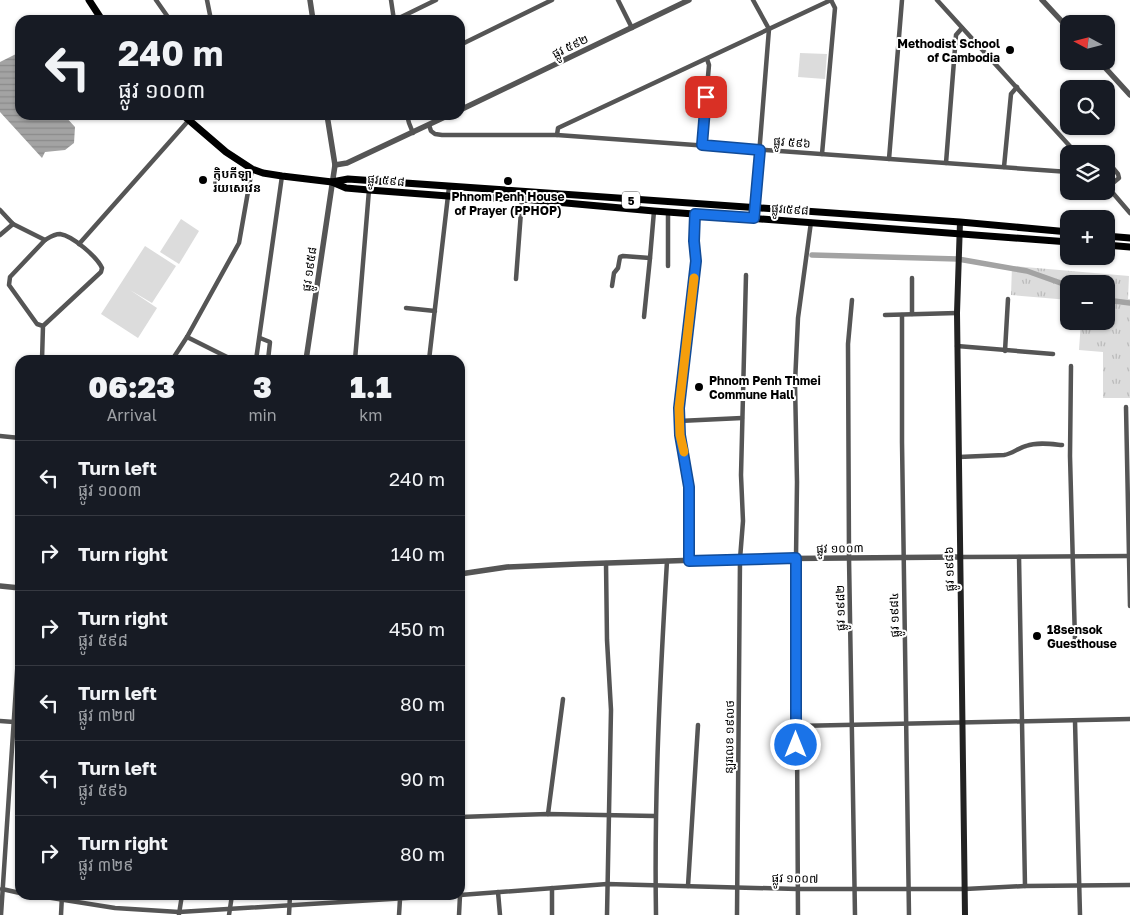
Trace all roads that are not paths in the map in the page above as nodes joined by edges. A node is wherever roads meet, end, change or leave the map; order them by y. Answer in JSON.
{"nodes":[{"id":1,"x":89,"y":0,"type":"edge"},
{"id":2,"x":156,"y":0,"type":"edge"},
{"id":3,"x":207,"y":0,"type":"edge"},
{"id":4,"x":310,"y":0,"type":"edge"},
{"id":5,"x":391,"y":0,"type":"edge"},
{"id":6,"x":436,"y":0,"type":"edge"},
{"id":7,"x":552,"y":0,"type":"edge"},
{"id":8,"x":618,"y":0,"type":"edge"},
{"id":9,"x":753,"y":0,"type":"edge"},
{"id":10,"x":831,"y":0,"type":"edge"},
{"id":11,"x":902,"y":0,"type":"edge"},
{"id":12,"x":936,"y":0,"type":"edge"},
{"id":13,"x":1042,"y":0,"type":"edge"},
{"id":14,"x":686,"y":1,"type":"edge"},
{"id":15,"x":99,"y":15,"type":"edge"},
{"id":16,"x":166,"y":15,"type":"edge"},
{"id":17,"x":209,"y":15,"type":"edge"},
{"id":18,"x":312,"y":15,"type":"edge"},
{"id":19,"x":393,"y":15,"type":"edge"},
{"id":20,"x":404,"y":15,"type":"edge"},
{"id":21,"x":1060,"y":19,"type":"edge"},
{"id":22,"x":632,"y":28,"type":"junction"},
{"id":23,"x":962,"y":28,"type":"junction"},
{"id":24,"x":769,"y":29,"type":"junction"},
{"id":25,"x":465,"y":43,"type":"edge"},
{"id":26,"x":707,"y":59,"type":"junction"},
{"id":27,"x":1106,"y":70,"type":"edge"},
{"id":28,"x":1016,"y":87,"type":"junction"},
{"id":29,"x":1130,"y":95,"type":"edge"},
{"id":30,"x":465,"y":108,"type":"edge"},
{"id":31,"x":184,"y":120,"type":"edge"},
{"id":32,"x":188,"y":120,"type":"edge"},
{"id":33,"x":328,"y":120,"type":"edge"},
{"id":34,"x":408,"y":120,"type":"edge"},
{"id":35,"x":439,"y":120,"type":"edge"},
{"id":36,"x":429,"y":125,"type":"junction"},
{"id":37,"x":413,"y":133,"type":"junction"},
{"id":38,"x":557,"y":134,"type":"junction"},
{"id":39,"x":702,"y":145,"type":"junction"},
{"id":40,"x":1070,"y":145,"type":"edge"},
{"id":41,"x":760,"y":150,"type":"junction"},
{"id":42,"x":822,"y":154,"type":"junction"},
{"id":43,"x":889,"y":159,"type":"junction"},
{"id":44,"x":946,"y":163,"type":"junction"},
{"id":45,"x":335,"y":165,"type":"junction"},
{"id":46,"x":1004,"y":168,"type":"junction"},
{"id":47,"x":252,"y":169,"type":"junction"},
{"id":48,"x":1115,"y":170,"type":"edge"},
{"id":49,"x":1060,"y":171,"type":"edge"},
{"id":50,"x":282,"y":176,"type":"junction"},
{"id":51,"x":1115,"y":181,"type":"edge"},
{"id":52,"x":332,"y":182,"type":"junction"},
{"id":53,"x":449,"y":187,"type":"junction"},
{"id":54,"x":369,"y":190,"type":"junction"},
{"id":55,"x":1115,"y":195,"type":"edge"},
{"id":56,"x":448,"y":196,"type":"junction"},
{"id":57,"x":523,"y":196,"type":"junction"},
{"id":58,"x":754,"y":208,"type":"junction"},
{"id":59,"x":0,"y":210,"type":"edge"},
{"id":60,"x":654,"y":211,"type":"junction"},
{"id":61,"x":668,"y":212,"type":"junction"},
{"id":62,"x":1130,"y":212,"type":"edge"},
{"id":63,"x":695,"y":214,"type":"junction"},
{"id":64,"x":754,"y":218,"type":"junction"},
{"id":65,"x":811,"y":222,"type":"junction"},
{"id":66,"x":960,"y":222,"type":"junction"},
{"id":67,"x":13,"y":224,"type":"junction"},
{"id":68,"x":1016,"y":228,"type":"junction"},
{"id":69,"x":1060,"y":231,"type":"edge"},
{"id":70,"x":959,"y":232,"type":"junction"},
{"id":71,"x":0,"y":235,"type":"edge"},
{"id":72,"x":1015,"y":237,"type":"junction"},
{"id":73,"x":1115,"y":237,"type":"edge"},
{"id":74,"x":1130,"y":238,"type":"edge"},
{"id":75,"x":45,"y":240,"type":"junction"},
{"id":76,"x":1060,"y":241,"type":"edge"},
{"id":77,"x":79,"y":244,"type":"junction"},
{"id":78,"x":1115,"y":246,"type":"edge"},
{"id":79,"x":1130,"y":247,"type":"edge"},
{"id":80,"x":650,"y":258,"type":"junction"},
{"id":81,"x":668,"y":266,"type":"dead end"},
{"id":82,"x":746,"y":275,"type":"dead end"},
{"id":83,"x":912,"y":278,"type":"dead end"},
{"id":84,"x":516,"y":279,"type":"dead end"},
{"id":85,"x":612,"y":286,"type":"dead end"},
{"id":86,"x":1008,"y":299,"type":"dead end"},
{"id":87,"x":852,"y":300,"type":"dead end"},
{"id":88,"x":406,"y":308,"type":"dead end"},
{"id":89,"x":434,"y":311,"type":"junction"},
{"id":90,"x":957,"y":313,"type":"junction"},
{"id":91,"x":912,"y":314,"type":"junction"},
{"id":92,"x":885,"y":315,"type":"dead end"},
{"id":93,"x":902,"y":315,"type":"junction"},
{"id":94,"x":644,"y":316,"type":"dead end"},
{"id":95,"x":43,"y":326,"type":"junction"},
{"id":96,"x":188,"y":337,"type":"junction"},
{"id":97,"x":260,"y":338,"type":"junction"},
{"id":98,"x":957,"y":346,"type":"junction"},
{"id":99,"x":1005,"y":351,"type":"junction"},
{"id":100,"x":1052,"y":354,"type":"dead end"},
{"id":101,"x":42,"y":355,"type":"edge"},
{"id":102,"x":175,"y":355,"type":"edge"},
{"id":103,"x":223,"y":355,"type":"edge"},
{"id":104,"x":257,"y":355,"type":"edge"},
{"id":105,"x":269,"y":355,"type":"edge"},
{"id":106,"x":307,"y":355,"type":"edge"},
{"id":107,"x":355,"y":355,"type":"edge"},
{"id":108,"x":430,"y":355,"type":"edge"},
{"id":109,"x":1071,"y":366,"type":"dead end"},
{"id":110,"x":1126,"y":407,"type":"dead end"},
{"id":111,"x":742,"y":418,"type":"junction"},
{"id":112,"x":679,"y":421,"type":"junction"},
{"id":113,"x":0,"y":436,"type":"edge"},
{"id":114,"x":15,"y":438,"type":"edge"},
{"id":115,"x":1062,"y":445,"type":"dead end"},
{"id":116,"x":959,"y":457,"type":"junction"},
{"id":117,"x":1072,"y":556,"type":"junction"},
{"id":118,"x":1129,"y":556,"type":"edge"},
{"id":119,"x":960,"y":557,"type":"junction"},
{"id":120,"x":1019,"y":557,"type":"junction"},
{"id":121,"x":796,"y":558,"type":"junction"},
{"id":122,"x":849,"y":558,"type":"junction"},
{"id":123,"x":904,"y":558,"type":"junction"},
{"id":124,"x":740,"y":559,"type":"junction"},
{"id":125,"x":667,"y":561,"type":"junction"},
{"id":126,"x":689,"y":561,"type":"junction"},
{"id":127,"x":606,"y":563,"type":"junction"},
{"id":128,"x":465,"y":573,"type":"edge"},
{"id":129,"x":0,"y":586,"type":"edge"},
{"id":130,"x":15,"y":588,"type":"edge"},
{"id":131,"x":1130,"y":606,"type":"edge"},
{"id":132,"x":1075,"y":641,"type":"dead end"},
{"id":133,"x":563,"y":699,"type":"dead end"},
{"id":134,"x":15,"y":706,"type":"edge"},
{"id":135,"x":1130,"y":719,"type":"edge"},
{"id":136,"x":0,"y":721,"type":"edge"},
{"id":137,"x":1075,"y":721,"type":"junction"},
{"id":138,"x":14,"y":722,"type":"junction"},
{"id":139,"x":1021,"y":722,"type":"junction"},
{"id":140,"x":963,"y":723,"type":"junction"},
{"id":141,"x":906,"y":724,"type":"junction"},
{"id":142,"x":698,"y":725,"type":"dead end"},
{"id":143,"x":796,"y":726,"type":"junction"},
{"id":144,"x":852,"y":726,"type":"junction"},
{"id":145,"x":548,"y":814,"type":"junction"},
{"id":146,"x":609,"y":816,"type":"junction"},
{"id":147,"x":655,"y":816,"type":"junction"},
{"id":148,"x":465,"y":817,"type":"edge"},
{"id":149,"x":608,"y":884,"type":"junction"},
{"id":150,"x":655,"y":885,"type":"junction"},
{"id":151,"x":1130,"y":885,"type":"edge"},
{"id":152,"x":688,"y":886,"type":"junction"},
{"id":153,"x":1024,"y":886,"type":"junction"},
{"id":154,"x":1080,"y":886,"type":"junction"},
{"id":155,"x":737,"y":887,"type":"junction"},
{"id":156,"x":552,"y":888,"type":"junction"},
{"id":157,"x":1,"y":889,"type":"edge"},
{"id":158,"x":797,"y":889,"type":"junction"},
{"id":159,"x":854,"y":889,"type":"junction"},
{"id":160,"x":908,"y":889,"type":"junction"},
{"id":161,"x":965,"y":889,"type":"junction"},
{"id":162,"x":15,"y":892,"type":"edge"},
{"id":163,"x":498,"y":892,"type":"junction"},
{"id":164,"x":465,"y":895,"type":"edge"},
{"id":165,"x":62,"y":900,"type":"edge"},
{"id":166,"x":73,"y":900,"type":"edge"},
{"id":167,"x":181,"y":900,"type":"edge"},
{"id":168,"x":231,"y":900,"type":"edge"},
{"id":169,"x":290,"y":900,"type":"edge"},
{"id":170,"x":382,"y":900,"type":"edge"},
{"id":171,"x":400,"y":900,"type":"edge"},
{"id":172,"x":460,"y":900,"type":"edge"},
{"id":173,"x":290,"y":905,"type":"junction"},
{"id":174,"x":115,"y":908,"type":"junction"},
{"id":175,"x":230,"y":908,"type":"junction"},
{"id":176,"x":179,"y":914,"type":"edge"},
{"id":177,"x":1,"y":915,"type":"edge"},
{"id":178,"x":62,"y":915,"type":"edge"},
{"id":179,"x":114,"y":915,"type":"edge"},
{"id":180,"x":229,"y":915,"type":"edge"},
{"id":181,"x":289,"y":915,"type":"edge"},
{"id":182,"x":399,"y":915,"type":"edge"},
{"id":183,"x":458,"y":915,"type":"edge"},
{"id":184,"x":500,"y":915,"type":"edge"},
{"id":185,"x":552,"y":915,"type":"edge"},
{"id":186,"x":607,"y":915,"type":"edge"},
{"id":187,"x":656,"y":915,"type":"edge"},
{"id":188,"x":738,"y":915,"type":"edge"},
{"id":189,"x":798,"y":915,"type":"edge"},
{"id":190,"x":855,"y":915,"type":"edge"},
{"id":191,"x":909,"y":915,"type":"edge"},
{"id":192,"x":965,"y":915,"type":"edge"},
{"id":193,"x":1080,"y":915,"type":"edge"}],
"edges":[{"from":1,"to":15,"type":"main road"},
{"from":2,"to":16,"type":"street"},
{"from":3,"to":17,"type":"street"},
{"from":4,"to":18,"type":"street"},
{"from":5,"to":19,"type":"street"},
{"from":6,"to":20,"type":"street"},
{"from":7,"to":25,"type":"street"},
{"from":8,"to":22,"type":"street"},
{"from":9,"to":24,"type":"street"},
{"from":10,"to":24,"type":"street"},
{"from":10,"to":42,"type":"street"},
{"from":11,"to":43,"type":"street"},
{"from":12,"to":23,"type":"street"},
{"from":13,"to":21,"type":"street"},
{"from":14,"to":22,"type":"street","name":"ផ្លូវ ៥៩២"},
{"from":22,"to":30,"type":"street","name":"ផ្លូវ ៥៩២"},
{"from":23,"to":28,"type":"street"},
{"from":23,"to":44,"type":"street"},
{"from":24,"to":26,"type":"street"},
{"from":24,"to":41,"type":"street"},
{"from":26,"to":38,"type":"street"},
{"from":26,"to":39,"type":"street"},
{"from":27,"to":29,"type":"street"},
{"from":28,"to":40,"type":"street"},
{"from":28,"to":46,"type":"street"},
{"from":31,"to":77,"type":"street"},
{"from":32,"to":47,"type":"main road","name":"ផ្លូវ ៥៩៨","number":"5"},
{"from":33,"to":45,"type":"street","name":"ផ្លូវ ១៩៥៨"},
{"from":34,"to":37,"type":"street"},
{"from":35,"to":36,"type":"street"},
{"from":36,"to":37,"type":"street"},
{"from":36,"to":38,"type":"street","name":"ផ្លូវ ៥៩៦"},
{"from":37,"to":45,"type":"street"},
{"from":38,"to":39,"type":"street","name":"ផ្លូវ ៥៩៦"},
{"from":39,"to":41,"type":"street","name":"ផ្លូវ ៥៩៦"},
{"from":41,"to":42,"type":"street","name":"ផ្លូវ ៥៩៦"},
{"from":41,"to":58,"type":"street"},
{"from":42,"to":43,"type":"street","name":"ផ្លូវ ៥៩៦"},
{"from":43,"to":44,"type":"street","name":"ផ្លូវ ៥៩៦"},
{"from":44,"to":46,"type":"street","name":"ផ្លូវ ៥៩៦"},
{"from":45,"to":52,"type":"street","name":"ផ្លូវ ១៩៥៨"},
{"from":46,"to":49,"type":"street","name":"ផ្លូវ ៥៩៦"},
{"from":47,"to":50,"type":"main road","name":"ផ្លូវ ៥៩៨","number":"5"},
{"from":47,"to":96,"type":"street"},
{"from":48,"to":51,"type":"street"},
{"from":50,"to":52,"type":"main road","name":"ផ្លូវ ៥៩៨","number":"5"},
{"from":50,"to":97,"type":"street"},
{"from":52,"to":53,"type":"main road","name":"ផ្លូវ ៥៩៨","number":"5"},
{"from":52,"to":54,"type":"main road","name":"ផ្លូវ ៥៩៨","number":"5"},
{"from":52,"to":106,"type":"street","name":"ផ្លូវ ១៩៥៨"},
{"from":53,"to":56,"type":"street"},
{"from":53,"to":57,"type":"main road","name":"ផ្លូវ ៥៩៨","number":"5"},
{"from":54,"to":56,"type":"main road","name":"ផ្លូវ ៥៩៨","number":"5"},
{"from":54,"to":107,"type":"street"},
{"from":55,"to":62,"type":"street"},
{"from":56,"to":57,"type":"main road","name":"ផ្លូវ ៥៩៨","number":"5"},
{"from":56,"to":89,"type":"street"},
{"from":57,"to":58,"type":"main road","name":"ផ្លូវ ៥៩៨","number":"5"},
{"from":57,"to":60,"type":"main road","name":"ផ្លូវ ៥៩៨","number":"5"},
{"from":57,"to":84,"type":"street"},
{"from":58,"to":64,"type":"street"},
{"from":58,"to":66,"type":"main road","name":"ផ្លូវ ៥៩៨","number":"5"},
{"from":59,"to":67,"type":"street"},
{"from":60,"to":61,"type":"main road","name":"ផ្លូវ ៥៩៨","number":"5"},
{"from":60,"to":80,"type":"street"},
{"from":61,"to":63,"type":"main road","name":"ផ្លូវ ៥៩៨","number":"5"},
{"from":61,"to":81,"type":"street"},
{"from":63,"to":64,"type":"main road","name":"ផ្លូវ ៥៩៨","number":"5"},
{"from":63,"to":112,"type":"street"},
{"from":64,"to":65,"type":"main road","name":"ផ្លូវ ៥៩៨","number":"5"},
{"from":65,"to":70,"type":"main road","name":"ផ្លូវ ៥៩៨","number":"5"},
{"from":65,"to":121,"type":"street"},
{"from":66,"to":68,"type":"main road","name":"ផ្លូវ ៥៩៨","number":"5"},
{"from":66,"to":70,"type":"main road","name":"ផ្លូវ ១៩៨៦"},
{"from":67,"to":71,"type":"street"},
{"from":67,"to":75,"type":"street"},
{"from":68,"to":69,"type":"main road","name":"ផ្លូវ ៥៩៨","number":"5"},
{"from":68,"to":72,"type":"main road"},
{"from":70,"to":72,"type":"main road","name":"ផ្លូវ ៥៩៨","number":"5"},
{"from":70,"to":90,"type":"main road","name":"ផ្លូវ ១៩៨៦"},
{"from":72,"to":76,"type":"main road","name":"ផ្លូវ ៥៩៨","number":"5"},
{"from":73,"to":74,"type":"main road"},
{"from":75,"to":77,"type":"street"},
{"from":75,"to":95,"type":"street"},
{"from":77,"to":95,"type":"street"},
{"from":78,"to":79,"type":"main road"},
{"from":80,"to":85,"type":"street"},
{"from":80,"to":94,"type":"street"},
{"from":82,"to":111,"type":"street","name":"ន្ឡរលេខ ១៩លថ"},
{"from":83,"to":91,"type":"street"},
{"from":86,"to":99,"type":"street"},
{"from":87,"to":122,"type":"street","name":"ផ្លូវ ១៩៨២"},
{"from":88,"to":89,"type":"street"},
{"from":89,"to":108,"type":"street"},
{"from":90,"to":91,"type":"street"},
{"from":90,"to":98,"type":"main road","name":"ផ្លូវ ១៩៨៦"},
{"from":91,"to":93,"type":"street"},
{"from":92,"to":93,"type":"street"},
{"from":93,"to":123,"type":"street","name":"ផ្លូវ ១៩៨៤"},
{"from":95,"to":101,"type":"street"},
{"from":96,"to":102,"type":"street"},
{"from":96,"to":103,"type":"street"},
{"from":97,"to":104,"type":"street"},
{"from":97,"to":105,"type":"street"},
{"from":98,"to":99,"type":"street"},
{"from":98,"to":116,"type":"main road","name":"ផ្លូវ ១៩៨៦"},
{"from":99,"to":100,"type":"street"},
{"from":109,"to":117,"type":"street"},
{"from":110,"to":118,"type":"street"},
{"from":111,"to":112,"type":"street"},
{"from":111,"to":124,"type":"street","name":"ន្ឡរលេខ ១៩លថ"},
{"from":112,"to":126,"type":"street"},
{"from":113,"to":114,"type":"street"},
{"from":115,"to":116,"type":"street"},
{"from":116,"to":119,"type":"main road","name":"ផ្លូវ ១៩៨៦"},
{"from":117,"to":118,"type":"street","name":"ផ្លូវ ១០០៣"},
{"from":117,"to":120,"type":"street","name":"ផ្លូវ ១០០៣"},
{"from":117,"to":132,"type":"street"},
{"from":118,"to":131,"type":"street"},
{"from":119,"to":120,"type":"street","name":"ផ្លូវ ១០០៣"},
{"from":119,"to":123,"type":"street","name":"ផ្លូវ ១០០៣"},
{"from":119,"to":140,"type":"main road","name":"ផ្លូវ ១៩៨៦"},
{"from":120,"to":139,"type":"street"},
{"from":121,"to":122,"type":"street","name":"ផ្លូវ ១០០៣"},
{"from":121,"to":124,"type":"street","name":"ផ្លូវ ១០០៣"},
{"from":121,"to":143,"type":"street"},
{"from":122,"to":123,"type":"street","name":"ផ្លូវ ១០០៣"},
{"from":122,"to":144,"type":"street","name":"ផ្លូវ ១៩៨២"},
{"from":123,"to":141,"type":"street","name":"ផ្លូវ ១៩៨៤"},
{"from":124,"to":126,"type":"street","name":"ផ្លូវ ១០០៣"},
{"from":124,"to":155,"type":"street","name":"ន្ឡរលេខ ១៩លថ"},
{"from":125,"to":126,"type":"street","name":"ផ្លូវ ១០០៣"},
{"from":125,"to":127,"type":"street","name":"ផ្លូវ ១០០៣"},
{"from":125,"to":147,"type":"street"},
{"from":127,"to":128,"type":"street","name":"ផ្លូវ ១០០៣"},
{"from":127,"to":146,"type":"street"},
{"from":129,"to":130,"type":"street"},
{"from":133,"to":145,"type":"street"},
{"from":134,"to":138,"type":"street"},
{"from":135,"to":137,"type":"street"},
{"from":136,"to":138,"type":"street"},
{"from":137,"to":139,"type":"street"},
{"from":137,"to":154,"type":"street"},
{"from":138,"to":157,"type":"street"},
{"from":139,"to":140,"type":"street"},
{"from":139,"to":153,"type":"street"},
{"from":140,"to":141,"type":"street"},
{"from":140,"to":161,"type":"main road","name":"ផ្លូវ ១៩៨៦"},
{"from":141,"to":144,"type":"street"},
{"from":141,"to":160,"type":"street","name":"ផ្លូវ ១៩៨៤"},
{"from":142,"to":152,"type":"street"},
{"from":143,"to":144,"type":"street"},
{"from":143,"to":158,"type":"street"},
{"from":144,"to":159,"type":"street","name":"ផ្លូវ ១៩៨២"},
{"from":145,"to":146,"type":"street"},
{"from":145,"to":148,"type":"street"},
{"from":146,"to":147,"type":"street"},
{"from":146,"to":149,"type":"street"},
{"from":147,"to":150,"type":"street"},
{"from":149,"to":150,"type":"street","name":"ផ្លូវ ១០០៧"},
{"from":149,"to":156,"type":"street","name":"ផ្លូវ ១០០៧"},
{"from":149,"to":186,"type":"street"},
{"from":150,"to":152,"type":"street","name":"ផ្លូវ ១០០៧"},
{"from":150,"to":187,"type":"street"},
{"from":151,"to":154,"type":"street","name":"ផ្លូវ ១០០៧"},
{"from":152,"to":155,"type":"street","name":"ផ្លូវ ១០០៧"},
{"from":153,"to":154,"type":"street","name":"ផ្លូវ ១០០៧"},
{"from":153,"to":161,"type":"street","name":"ផ្លូវ ១០០៧"},
{"from":154,"to":193,"type":"street"},
{"from":155,"to":158,"type":"street","name":"ផ្លូវ ១០០៧"},
{"from":155,"to":188,"type":"street","name":"ន្ឡរលេខ ១៩លថ"},
{"from":156,"to":163,"type":"street","name":"ផ្លូវ ១០០៧"},
{"from":156,"to":185,"type":"street"},
{"from":157,"to":162,"type":"street"},
{"from":157,"to":177,"type":"street"},
{"from":158,"to":159,"type":"street","name":"ផ្លូវ ១០០៧"},
{"from":158,"to":189,"type":"street"},
{"from":159,"to":160,"type":"street","name":"ផ្លូវ ១០០៧"},
{"from":159,"to":190,"type":"street","name":"ផ្លូវ ១៩៨២"},
{"from":160,"to":161,"type":"street","name":"ផ្លូវ ១០០៧"},
{"from":160,"to":191,"type":"street","name":"ផ្លូវ ១៩៨៤"},
{"from":161,"to":192,"type":"main road","name":"ផ្លូវ ១៩៨៦"},
{"from":163,"to":164,"type":"street","name":"ផ្លូវ ១០០៧"},
{"from":163,"to":184,"type":"street"},
{"from":165,"to":178,"type":"street"},
{"from":166,"to":174,"type":"street"},
{"from":167,"to":176,"type":"street"},
{"from":168,"to":175,"type":"street"},
{"from":169,"to":173,"type":"street"},
{"from":170,"to":173,"type":"street"},
{"from":171,"to":182,"type":"street"},
{"from":172,"to":183,"type":"street"},
{"from":173,"to":175,"type":"street"},
{"from":173,"to":181,"type":"street"},
{"from":174,"to":176,"type":"street"},
{"from":174,"to":179,"type":"street"},
{"from":175,"to":176,"type":"street"},
{"from":175,"to":180,"type":"street"}]}
